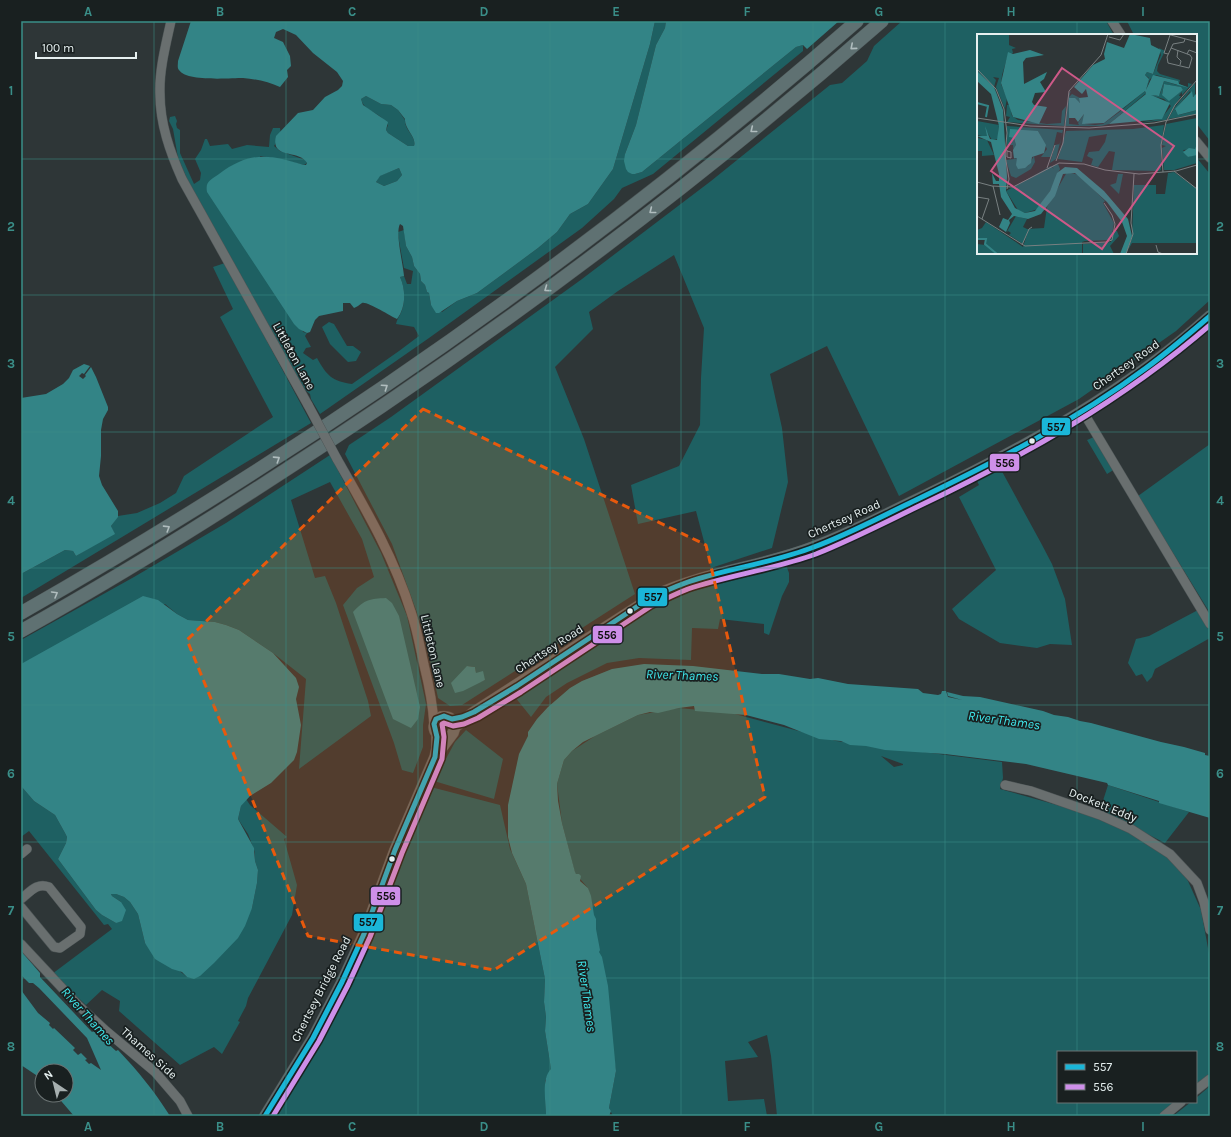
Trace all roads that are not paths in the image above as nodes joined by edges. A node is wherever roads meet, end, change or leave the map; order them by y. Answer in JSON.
{"nodes":[{"id":1,"x":171,"y":21,"type":"edge"},
{"id":2,"x":858,"y":21,"type":"edge"},
{"id":3,"x":882,"y":21,"type":"edge"},
{"id":4,"x":1112,"y":21,"type":"edge"},
{"id":5,"x":1120,"y":34,"type":"edge"},
{"id":6,"x":1197,"y":142,"type":"edge"},
{"id":7,"x":1210,"y":158,"type":"edge"},
{"id":8,"x":1210,"y":316,"type":"edge"},
{"id":9,"x":1082,"y":410,"type":"junction"},
{"id":10,"x":21,"y":613,"type":"edge"},
{"id":11,"x":1210,"y":624,"type":"edge"},
{"id":12,"x":21,"y":631,"type":"edge"},
{"id":13,"x":432,"y":700,"type":"junction"},
{"id":14,"x":450,"y":724,"type":"junction"},
{"id":15,"x":435,"y":729,"type":"junction"},
{"id":16,"x":435,"y":757,"type":"junction"},
{"id":17,"x":1005,"y":785,"type":"dead end"},
{"id":18,"x":21,"y":899,"type":"edge"},
{"id":19,"x":21,"y":907,"type":"edge"},
{"id":20,"x":1210,"y":930,"type":"edge"},
{"id":21,"x":21,"y":944,"type":"edge"},
{"id":22,"x":1210,"y":1079,"type":"edge"},
{"id":23,"x":1197,"y":1089,"type":"edge"},
{"id":24,"x":1180,"y":1103,"type":"edge"},
{"id":25,"x":188,"y":1116,"type":"edge"},
{"id":26,"x":264,"y":1116,"type":"edge"},
{"id":27,"x":1164,"y":1116,"type":"edge"}],
"edges":[{"from":1,"to":13,"type":"street","name":"Littleton Lane","bridge":true},
{"from":10,"to":2,"type":"highway","one_way":true},
{"from":3,"to":12,"type":"highway","one_way":true},
{"from":4,"to":5,"type":"street"},
{"from":6,"to":7,"type":"street"},
{"from":8,"to":9,"type":"main road","name":"Chertsey Road"},
{"from":9,"to":11,"type":"street"},
{"from":9,"to":14,"type":"main road","name":"Chertsey Road"},
{"from":13,"to":14,"type":"street"},
{"from":13,"to":15,"type":"street","name":"Littleton Lane"},
{"from":14,"to":15,"type":"main road"},
{"from":14,"to":15,"type":"main road"},
{"from":14,"to":16,"type":"main road","name":"Chertsey Bridge Road"},
{"from":15,"to":16,"type":"main road","name":"Chertsey Bridge Road"},
{"from":16,"to":26,"type":"main road","name":"Chertsey Bridge Road"},
{"from":17,"to":20,"type":"street","name":"Dockett Eddy"},
{"from":18,"to":19,"type":"street"},
{"from":21,"to":25,"type":"street","name":"Thames Side"},
{"from":22,"to":23,"type":"street"},
{"from":24,"to":27,"type":"street"}]}
